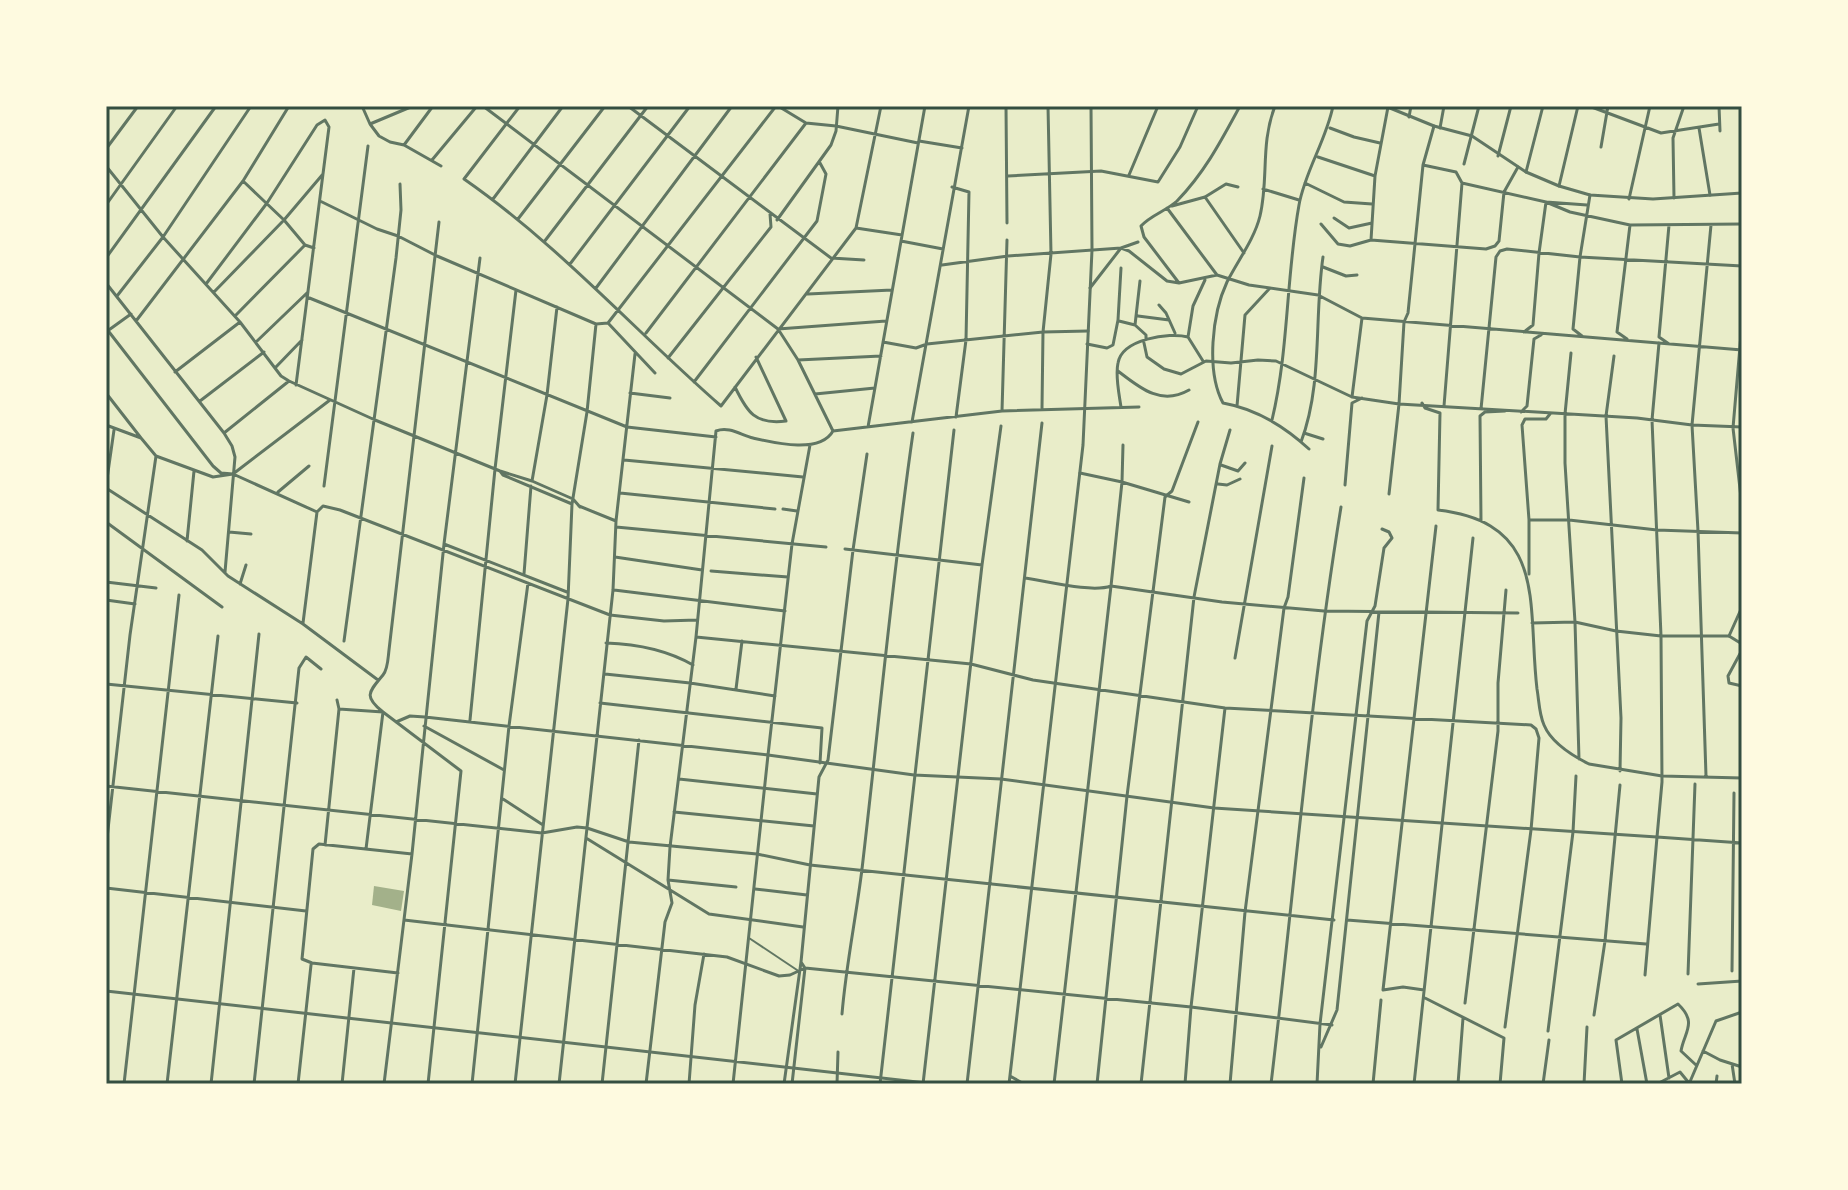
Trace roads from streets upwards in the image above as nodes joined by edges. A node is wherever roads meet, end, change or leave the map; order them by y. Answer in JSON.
{"nodes":[{"id":1,"x":138,"y":106,"type":"edge"},
{"id":2,"x":177,"y":106,"type":"edge"},
{"id":3,"x":216,"y":106,"type":"edge"},
{"id":4,"x":251,"y":106,"type":"edge"},
{"id":5,"x":289,"y":106,"type":"edge"},
{"id":6,"x":362,"y":106,"type":"edge"},
{"id":7,"x":413,"y":106,"type":"edge"},
{"id":8,"x":433,"y":106,"type":"edge"},
{"id":9,"x":477,"y":106,"type":"edge"},
{"id":10,"x":483,"y":106,"type":"edge"},
{"id":11,"x":520,"y":106,"type":"edge"},
{"id":12,"x":563,"y":106,"type":"edge"},
{"id":13,"x":605,"y":106,"type":"edge"},
{"id":14,"x":628,"y":106,"type":"edge"},
{"id":15,"x":648,"y":106,"type":"edge"},
{"id":16,"x":690,"y":106,"type":"edge"},
{"id":17,"x":732,"y":106,"type":"edge"},
{"id":18,"x":777,"y":106,"type":"edge"},
{"id":19,"x":838,"y":106,"type":"edge"},
{"id":20,"x":881,"y":106,"type":"edge"},
{"id":21,"x":925,"y":106,"type":"edge"},
{"id":22,"x":969,"y":106,"type":"edge"},
{"id":23,"x":1006,"y":106,"type":"edge"},
{"id":24,"x":1048,"y":106,"type":"edge"},
{"id":25,"x":1091,"y":106,"type":"edge"},
{"id":26,"x":1148,"y":106,"type":"edge"},
{"id":27,"x":1198,"y":106,"type":"edge"},
{"id":28,"x":1240,"y":106,"type":"edge"},
{"id":29,"x":1275,"y":106,"type":"edge"},
{"id":30,"x":1333,"y":106,"type":"edge"},
{"id":31,"x":1386,"y":106,"type":"edge"},
{"id":32,"x":1411,"y":106,"type":"edge"},
{"id":33,"x":1444,"y":106,"type":"edge"},
{"id":34,"x":1479,"y":106,"type":"edge"},
{"id":35,"x":1511,"y":106,"type":"edge"},
{"id":36,"x":1543,"y":106,"type":"edge"},
{"id":37,"x":1578,"y":106,"type":"edge"},
{"id":38,"x":1589,"y":106,"type":"edge"},
{"id":39,"x":1608,"y":106,"type":"edge"},
{"id":40,"x":1650,"y":106,"type":"edge"},
{"id":41,"x":1684,"y":106,"type":"edge"},
{"id":42,"x":1742,"y":106,"type":"edge"},
{"id":43,"x":1157,"y":107,"type":"edge"},
{"id":44,"x":1719,"y":107,"type":"edge"},
{"id":45,"x":1606,"y":112,"type":"junction"},
{"id":46,"x":641,"y":115,"type":"junction"},
{"id":47,"x":1409,"y":117,"type":"junction"},
{"id":48,"x":806,"y":123,"type":"junction"},
{"id":49,"x":370,"y":124,"type":"junction"},
{"id":50,"x":506,"y":124,"type":"junction"},
{"id":51,"x":1719,"y":124,"type":"junction"},
{"id":52,"x":836,"y":126,"type":"junction"},
{"id":53,"x":1434,"y":126,"type":"junction"},
{"id":54,"x":1329,"y":128,"type":"junction"},
{"id":55,"x":1440,"y":128,"type":"junction"},
{"id":56,"x":1699,"y":128,"type":"junction"},
{"id":57,"x":1644,"y":129,"type":"junction"},
{"id":58,"x":1720,"y":131,"type":"dead end"},
{"id":59,"x":1674,"y":132,"type":"junction"},
{"id":60,"x":876,"y":134,"type":"junction"},
{"id":61,"x":667,"y":136,"type":"junction"},
{"id":62,"x":1472,"y":136,"type":"junction"},
{"id":63,"x":919,"y":142,"type":"junction"},
{"id":64,"x":534,"y":143,"type":"junction"},
{"id":65,"x":1380,"y":143,"type":"junction"},
{"id":66,"x":404,"y":145,"type":"junction"},
{"id":67,"x":368,"y":146,"type":"dead end"},
{"id":68,"x":1601,"y":147,"type":"dead end"},
{"id":69,"x":962,"y":148,"type":"junction"},
{"id":70,"x":106,"y":149,"type":"edge"},
{"id":71,"x":695,"y":156,"type":"junction"},
{"id":72,"x":1498,"y":156,"type":"junction"},
{"id":73,"x":1317,"y":157,"type":"junction"},
{"id":74,"x":432,"y":160,"type":"junction"},
{"id":75,"x":820,"y":163,"type":"junction"},
{"id":76,"x":561,"y":164,"type":"junction"},
{"id":77,"x":1464,"y":164,"type":"dead end"},
{"id":78,"x":1423,"y":165,"type":"junction"},
{"id":79,"x":106,"y":166,"type":"edge"},
{"id":80,"x":441,"y":166,"type":"dead end"},
{"id":81,"x":1518,"y":167,"type":"junction"},
{"id":82,"x":1092,"y":172,"type":"junction"},
{"id":83,"x":1526,"y":172,"type":"junction"},
{"id":84,"x":323,"y":174,"type":"junction"},
{"id":85,"x":1049,"y":174,"type":"junction"},
{"id":86,"x":1129,"y":175,"type":"junction"},
{"id":87,"x":722,"y":176,"type":"junction"},
{"id":88,"x":1008,"y":176,"type":"junction"},
{"id":89,"x":1375,"y":176,"type":"junction"},
{"id":90,"x":243,"y":181,"type":"junction"},
{"id":91,"x":1305,"y":183,"type":"junction"},
{"id":92,"x":1462,"y":183,"type":"junction"},
{"id":93,"x":121,"y":184,"type":"junction"},
{"id":94,"x":400,"y":184,"type":"dead end"},
{"id":95,"x":588,"y":184,"type":"junction"},
{"id":96,"x":1559,"y":186,"type":"junction"},
{"id":97,"x":952,"y":187,"type":"junction"},
{"id":98,"x":1238,"y":187,"type":"dead end"},
{"id":99,"x":1263,"y":189,"type":"junction"},
{"id":100,"x":1504,"y":192,"type":"junction"},
{"id":101,"x":1742,"y":193,"type":"edge"},
{"id":102,"x":1590,"y":195,"type":"junction"},
{"id":103,"x":1710,"y":195,"type":"junction"},
{"id":104,"x":749,"y":197,"type":"junction"},
{"id":105,"x":1205,"y":197,"type":"junction"},
{"id":106,"x":1674,"y":198,"type":"junction"},
{"id":107,"x":1629,"y":199,"type":"junction"},
{"id":108,"x":493,"y":200,"type":"junction"},
{"id":109,"x":1299,"y":200,"type":"junction"},
{"id":110,"x":320,"y":201,"type":"junction"},
{"id":111,"x":1546,"y":202,"type":"junction"},
{"id":112,"x":267,"y":203,"type":"junction"},
{"id":113,"x":1372,"y":204,"type":"junction"},
{"id":114,"x":106,"y":205,"type":"edge"},
{"id":115,"x":616,"y":205,"type":"junction"},
{"id":116,"x":1587,"y":205,"type":"junction"},
{"id":117,"x":1169,"y":207,"type":"junction"},
{"id":118,"x":142,"y":211,"type":"junction"},
{"id":119,"x":770,"y":214,"type":"junction"},
{"id":120,"x":1585,"y":216,"type":"junction"},
{"id":121,"x":1334,"y":218,"type":"dead end"},
{"id":122,"x":518,"y":219,"type":"junction"},
{"id":123,"x":284,"y":220,"type":"junction"},
{"id":124,"x":357,"y":220,"type":"junction"},
{"id":125,"x":777,"y":220,"type":"junction"},
{"id":126,"x":439,"y":222,"type":"dead end"},
{"id":127,"x":1007,"y":223,"type":"dead end"},
{"id":128,"x":1372,"y":223,"type":"junction"},
{"id":129,"x":1321,"y":224,"type":"dead end"},
{"id":130,"x":1742,"y":224,"type":"edge"},
{"id":131,"x":1630,"y":225,"type":"junction"},
{"id":132,"x":1669,"y":225,"type":"junction"},
{"id":133,"x":1711,"y":225,"type":"junction"},
{"id":134,"x":643,"y":226,"type":"junction"},
{"id":135,"x":856,"y":228,"type":"junction"},
{"id":136,"x":902,"y":235,"type":"junction"},
{"id":137,"x":398,"y":236,"type":"junction"},
{"id":138,"x":163,"y":237,"type":"junction"},
{"id":139,"x":805,"y":239,"type":"junction"},
{"id":140,"x":1007,"y":240,"type":"dead end"},
{"id":141,"x":1371,"y":240,"type":"junction"},
{"id":142,"x":901,"y":241,"type":"junction"},
{"id":143,"x":544,"y":242,"type":"junction"},
{"id":144,"x":1138,"y":242,"type":"dead end"},
{"id":145,"x":1416,"y":242,"type":"junction"},
{"id":146,"x":305,"y":245,"type":"junction"},
{"id":147,"x":670,"y":246,"type":"junction"},
{"id":148,"x":314,"y":248,"type":"junction"},
{"id":149,"x":1121,"y":248,"type":"junction"},
{"id":150,"x":1457,"y":248,"type":"junction"},
{"id":151,"x":943,"y":249,"type":"junction"},
{"id":152,"x":1092,"y":250,"type":"junction"},
{"id":153,"x":1244,"y":253,"type":"junction"},
{"id":154,"x":1539,"y":253,"type":"junction"},
{"id":155,"x":1051,"y":254,"type":"junction"},
{"id":156,"x":437,"y":256,"type":"junction"},
{"id":157,"x":1008,"y":256,"type":"junction"},
{"id":158,"x":1323,"y":257,"type":"dead end"},
{"id":159,"x":1580,"y":257,"type":"junction"},
{"id":160,"x":106,"y":258,"type":"edge"},
{"id":161,"x":480,"y":258,"type":"dead end"},
{"id":162,"x":831,"y":258,"type":"junction"},
{"id":163,"x":183,"y":259,"type":"junction"},
{"id":164,"x":864,"y":260,"type":"dead end"},
{"id":165,"x":1626,"y":260,"type":"junction"},
{"id":166,"x":969,"y":262,"type":"junction"},
{"id":167,"x":1666,"y":262,"type":"junction"},
{"id":168,"x":570,"y":264,"type":"junction"},
{"id":169,"x":1707,"y":264,"type":"junction"},
{"id":170,"x":942,"y":265,"type":"junction"},
{"id":171,"x":1742,"y":266,"type":"edge"},
{"id":172,"x":697,"y":267,"type":"junction"},
{"id":173,"x":1322,"y":267,"type":"junction"},
{"id":174,"x":1121,"y":268,"type":"dead end"},
{"id":175,"x":478,"y":274,"type":"junction"},
{"id":176,"x":1217,"y":275,"type":"junction"},
{"id":177,"x":1357,"y":275,"type":"dead end"},
{"id":178,"x":1206,"y":278,"type":"junction"},
{"id":179,"x":1228,"y":280,"type":"junction"},
{"id":180,"x":1140,"y":281,"type":"dead end"},
{"id":181,"x":106,"y":283,"type":"edge"},
{"id":182,"x":1179,"y":283,"type":"junction"},
{"id":183,"x":206,"y":284,"type":"junction"},
{"id":184,"x":725,"y":287,"type":"junction"},
{"id":185,"x":596,"y":288,"type":"junction"},
{"id":186,"x":1090,"y":288,"type":"junction"},
{"id":187,"x":1270,"y":288,"type":"junction"},
{"id":188,"x":893,"y":289,"type":"junction"},
{"id":189,"x":516,"y":290,"type":"junction"},
{"id":190,"x":1288,"y":290,"type":"junction"},
{"id":191,"x":214,"y":292,"type":"junction"},
{"id":192,"x":308,"y":294,"type":"junction"},
{"id":193,"x":808,"y":294,"type":"junction"},
{"id":194,"x":1318,"y":295,"type":"junction"},
{"id":195,"x":117,"y":296,"type":"junction"},
{"id":196,"x":1159,"y":305,"type":"dead end"},
{"id":197,"x":557,"y":307,"type":"junction"},
{"id":198,"x":751,"y":308,"type":"junction"},
{"id":199,"x":619,"y":310,"type":"junction"},
{"id":200,"x":347,"y":312,"type":"junction"},
{"id":201,"x":131,"y":314,"type":"junction"},
{"id":202,"x":235,"y":316,"type":"junction"},
{"id":203,"x":1138,"y":316,"type":"junction"},
{"id":204,"x":1362,"y":318,"type":"junction"},
{"id":205,"x":1118,"y":320,"type":"junction"},
{"id":206,"x":1169,"y":320,"type":"junction"},
{"id":207,"x":136,"y":321,"type":"junction"},
{"id":208,"x":887,"y":321,"type":"junction"},
{"id":209,"x":240,"y":322,"type":"junction"},
{"id":210,"x":1404,"y":322,"type":"junction"},
{"id":211,"x":608,"y":323,"type":"junction"},
{"id":212,"x":1742,"y":323,"type":"edge"},
{"id":213,"x":596,"y":324,"type":"junction"},
{"id":214,"x":1135,"y":325,"type":"junction"},
{"id":215,"x":1451,"y":326,"type":"junction"},
{"id":216,"x":387,"y":328,"type":"junction"},
{"id":217,"x":778,"y":329,"type":"junction"},
{"id":218,"x":1490,"y":329,"type":"junction"},
{"id":219,"x":107,"y":330,"type":"edge"},
{"id":220,"x":1088,"y":331,"type":"junction"},
{"id":221,"x":1043,"y":332,"type":"junction"},
{"id":222,"x":1524,"y":332,"type":"junction"},
{"id":223,"x":645,"y":334,"type":"junction"},
{"id":224,"x":1175,"y":334,"type":"junction"},
{"id":225,"x":1543,"y":334,"type":"junction"},
{"id":226,"x":1005,"y":336,"type":"junction"},
{"id":227,"x":1188,"y":337,"type":"junction"},
{"id":228,"x":1586,"y":337,"type":"junction"},
{"id":229,"x":302,"y":340,"type":"junction"},
{"id":230,"x":966,"y":340,"type":"junction"},
{"id":231,"x":1145,"y":341,"type":"junction"},
{"id":232,"x":1634,"y":341,"type":"junction"},
{"id":233,"x":256,"y":342,"type":"junction"},
{"id":234,"x":883,"y":342,"type":"junction"},
{"id":235,"x":1659,"y":343,"type":"junction"},
{"id":236,"x":426,"y":344,"type":"junction"},
{"id":237,"x":927,"y":344,"type":"junction"},
{"id":238,"x":1087,"y":344,"type":"junction"},
{"id":239,"x":1670,"y":344,"type":"junction"},
{"id":240,"x":1698,"y":347,"type":"junction"},
{"id":241,"x":1740,"y":350,"type":"edge"},
{"id":242,"x":264,"y":352,"type":"junction"},
{"id":243,"x":1571,"y":353,"type":"dead end"},
{"id":244,"x":635,"y":354,"type":"junction"},
{"id":245,"x":881,"y":356,"type":"junction"},
{"id":246,"x":1614,"y":356,"type":"dead end"},
{"id":247,"x":756,"y":357,"type":"junction"},
{"id":248,"x":667,"y":359,"type":"junction"},
{"id":249,"x":798,"y":360,"type":"junction"},
{"id":250,"x":466,"y":361,"type":"junction"},
{"id":251,"x":1203,"y":361,"type":"junction"},
{"id":252,"x":1214,"y":361,"type":"junction"},
{"id":253,"x":1239,"y":361,"type":"junction"},
{"id":254,"x":1284,"y":363,"type":"junction"},
{"id":255,"x":275,"y":368,"type":"junction"},
{"id":256,"x":1117,"y":370,"type":"junction"},
{"id":257,"x":175,"y":372,"type":"junction"},
{"id":258,"x":655,"y":373,"type":"dead end"},
{"id":259,"x":506,"y":377,"type":"junction"},
{"id":260,"x":1314,"y":380,"type":"junction"},
{"id":261,"x":289,"y":381,"type":"junction"},
{"id":262,"x":694,"y":382,"type":"junction"},
{"id":263,"x":296,"y":385,"type":"junction"},
{"id":264,"x":735,"y":387,"type":"junction"},
{"id":265,"x":875,"y":388,"type":"junction"},
{"id":266,"x":1189,"y":390,"type":"dead end"},
{"id":267,"x":106,"y":393,"type":"edge"},
{"id":268,"x":630,"y":393,"type":"junction"},
{"id":269,"x":815,"y":394,"type":"junction"},
{"id":270,"x":547,"y":395,"type":"junction"},
{"id":271,"x":1352,"y":397,"type":"junction"},
{"id":272,"x":670,"y":398,"type":"dead end"},
{"id":273,"x":1362,"y":398,"type":"junction"},
{"id":274,"x":330,"y":400,"type":"junction"},
{"id":275,"x":199,"y":401,"type":"junction"},
{"id":276,"x":335,"y":402,"type":"junction"},
{"id":277,"x":1422,"y":403,"type":"junction"},
{"id":278,"x":1399,"y":404,"type":"junction"},
{"id":279,"x":1237,"y":406,"type":"junction"},
{"id":280,"x":1444,"y":406,"type":"junction"},
{"id":281,"x":1121,"y":407,"type":"junction"},
{"id":282,"x":1139,"y":407,"type":"dead end"},
{"id":283,"x":1042,"y":408,"type":"junction"},
{"id":284,"x":1084,"y":408,"type":"junction"},
{"id":285,"x":1002,"y":411,"type":"junction"},
{"id":286,"x":587,"y":412,"type":"junction"},
{"id":287,"x":1481,"y":412,"type":"junction"},
{"id":288,"x":1521,"y":412,"type":"junction"},
{"id":289,"x":1550,"y":414,"type":"junction"},
{"id":290,"x":1565,"y":414,"type":"junction"},
{"id":291,"x":1606,"y":416,"type":"junction"},
{"id":292,"x":956,"y":417,"type":"junction"},
{"id":293,"x":375,"y":420,"type":"junction"},
{"id":294,"x":1272,"y":420,"type":"junction"},
{"id":295,"x":1652,"y":420,"type":"junction"},
{"id":296,"x":912,"y":422,"type":"junction"},
{"id":297,"x":1198,"y":422,"type":"dead end"},
{"id":298,"x":1042,"y":423,"type":"dead end"},
{"id":299,"x":106,"y":425,"type":"edge"},
{"id":300,"x":1692,"y":425,"type":"junction"},
{"id":301,"x":1001,"y":426,"type":"dead end"},
{"id":302,"x":627,"y":427,"type":"junction"},
{"id":303,"x":868,"y":427,"type":"junction"},
{"id":304,"x":1742,"y":427,"type":"edge"},
{"id":305,"x":1733,"y":428,"type":"junction"},
{"id":306,"x":114,"y":429,"type":"junction"},
{"id":307,"x":954,"y":430,"type":"dead end"},
{"id":308,"x":1230,"y":430,"type":"dead end"},
{"id":309,"x":833,"y":431,"type":"junction"},
{"id":310,"x":224,"y":433,"type":"junction"},
{"id":311,"x":913,"y":433,"type":"dead end"},
{"id":312,"x":1304,"y":433,"type":"junction"},
{"id":313,"x":716,"y":434,"type":"junction"},
{"id":314,"x":415,"y":436,"type":"junction"},
{"id":315,"x":141,"y":438,"type":"junction"},
{"id":316,"x":1323,"y":439,"type":"dead end"},
{"id":317,"x":1301,"y":442,"type":"junction"},
{"id":318,"x":810,"y":445,"type":"junction"},
{"id":319,"x":1123,"y":445,"type":"dead end"},
{"id":320,"x":1272,"y":446,"type":"dead end"},
{"id":321,"x":1309,"y":449,"type":"dead end"},
{"id":322,"x":455,"y":452,"type":"junction"},
{"id":323,"x":867,"y":454,"type":"dead end"},
{"id":324,"x":156,"y":456,"type":"junction"},
{"id":325,"x":624,"y":460,"type":"junction"},
{"id":326,"x":1245,"y":463,"type":"dead end"},
{"id":327,"x":1220,"y":464,"type":"junction"},
{"id":328,"x":309,"y":466,"type":"dead end"},
{"id":329,"x":714,"y":468,"type":"junction"},
{"id":330,"x":497,"y":470,"type":"junction"},
{"id":331,"x":194,"y":471,"type":"junction"},
{"id":332,"x":1080,"y":473,"type":"junction"},
{"id":333,"x":233,"y":474,"type":"junction"},
{"id":334,"x":803,"y":477,"type":"junction"},
{"id":335,"x":1304,"y":478,"type":"dead end"},
{"id":336,"x":1240,"y":479,"type":"dead end"},
{"id":337,"x":1122,"y":482,"type":"junction"},
{"id":338,"x":532,"y":484,"type":"junction"},
{"id":339,"x":1217,"y":484,"type":"junction"},
{"id":340,"x":1345,"y":485,"type":"dead end"},
{"id":341,"x":324,"y":486,"type":"dead end"},
{"id":342,"x":106,"y":487,"type":"edge"},
{"id":343,"x":277,"y":493,"type":"junction"},
{"id":344,"x":619,"y":493,"type":"junction"},
{"id":345,"x":1389,"y":494,"type":"dead end"},
{"id":346,"x":1165,"y":497,"type":"junction"},
{"id":347,"x":573,"y":502,"type":"junction"},
{"id":348,"x":710,"y":502,"type":"junction"},
{"id":349,"x":1189,"y":502,"type":"dead end"},
{"id":350,"x":1742,"y":506,"type":"edge"},
{"id":351,"x":1341,"y":507,"type":"dead end"},
{"id":352,"x":775,"y":509,"type":"dead end"},
{"id":353,"x":783,"y":509,"type":"dead end"},
{"id":354,"x":797,"y":511,"type":"junction"},
{"id":355,"x":317,"y":512,"type":"junction"},
{"id":356,"x":147,"y":513,"type":"junction"},
{"id":357,"x":360,"y":518,"type":"junction"},
{"id":358,"x":1529,"y":520,"type":"junction"},
{"id":359,"x":1569,"y":520,"type":"junction"},
{"id":360,"x":616,"y":521,"type":"junction"},
{"id":361,"x":106,"y":522,"type":"edge"},
{"id":362,"x":1481,"y":522,"type":"junction"},
{"id":363,"x":1611,"y":524,"type":"junction"},
{"id":364,"x":1436,"y":526,"type":"dead end"},
{"id":365,"x":616,"y":527,"type":"junction"},
{"id":366,"x":1382,"y":529,"type":"dead end"},
{"id":367,"x":1657,"y":530,"type":"junction"},
{"id":368,"x":1698,"y":531,"type":"junction"},
{"id":369,"x":229,"y":532,"type":"junction"},
{"id":370,"x":401,"y":532,"type":"junction"},
{"id":371,"x":1742,"y":533,"type":"edge"},
{"id":372,"x":251,"y":534,"type":"dead end"},
{"id":373,"x":706,"y":535,"type":"junction"},
{"id":374,"x":1473,"y":538,"type":"dead end"},
{"id":375,"x":187,"y":541,"type":"junction"},
{"id":376,"x":444,"y":544,"type":"junction"},
{"id":377,"x":792,"y":544,"type":"junction"},
{"id":378,"x":143,"y":547,"type":"junction"},
{"id":379,"x":826,"y":547,"type":"dead end"},
{"id":380,"x":845,"y":549,"type":"dead end"},
{"id":381,"x":443,"y":550,"type":"junction"},
{"id":382,"x":853,"y":550,"type":"junction"},
{"id":383,"x":895,"y":554,"type":"junction"},
{"id":384,"x":614,"y":557,"type":"junction"},
{"id":385,"x":938,"y":559,"type":"junction"},
{"id":386,"x":485,"y":560,"type":"junction"},
{"id":387,"x":246,"y":565,"type":"dead end"},
{"id":388,"x":982,"y":565,"type":"junction"},
{"id":389,"x":485,"y":567,"type":"junction"},
{"id":390,"x":702,"y":570,"type":"junction"},
{"id":391,"x":711,"y":571,"type":"dead end"},
{"id":392,"x":225,"y":572,"type":"junction"},
{"id":393,"x":524,"y":574,"type":"junction"},
{"id":394,"x":788,"y":577,"type":"junction"},
{"id":395,"x":1023,"y":578,"type":"junction"},
{"id":396,"x":1529,"y":578,"type":"junction"},
{"id":397,"x":106,"y":582,"type":"edge"},
{"id":398,"x":528,"y":583,"type":"junction"},
{"id":399,"x":1065,"y":583,"type":"junction"},
{"id":400,"x":240,"y":584,"type":"junction"},
{"id":401,"x":138,"y":585,"type":"junction"},
{"id":402,"x":1111,"y":586,"type":"junction"},
{"id":403,"x":156,"y":588,"type":"dead end"},
{"id":404,"x":613,"y":590,"type":"junction"},
{"id":405,"x":1506,"y":590,"type":"dead end"},
{"id":406,"x":567,"y":592,"type":"junction"},
{"id":407,"x":1153,"y":592,"type":"junction"},
{"id":408,"x":179,"y":595,"type":"dead end"},
{"id":409,"x":1194,"y":597,"type":"junction"},
{"id":410,"x":568,"y":599,"type":"junction"},
{"id":411,"x":106,"y":600,"type":"edge"},
{"id":412,"x":699,"y":602,"type":"junction"},
{"id":413,"x":135,"y":604,"type":"junction"},
{"id":414,"x":1243,"y":604,"type":"junction"},
{"id":415,"x":1375,"y":606,"type":"junction"},
{"id":416,"x":222,"y":607,"type":"dead end"},
{"id":417,"x":1742,"y":607,"type":"edge"},
{"id":418,"x":1284,"y":608,"type":"junction"},
{"id":419,"x":785,"y":611,"type":"junction"},
{"id":420,"x":1324,"y":611,"type":"junction"},
{"id":421,"x":1379,"y":612,"type":"junction"},
{"id":422,"x":1370,"y":613,"type":"junction"},
{"id":423,"x":1425,"y":613,"type":"junction"},
{"id":424,"x":1466,"y":613,"type":"junction"},
{"id":425,"x":1518,"y":613,"type":"dead end"},
{"id":426,"x":1505,"y":614,"type":"junction"},
{"id":427,"x":610,"y":615,"type":"junction"},
{"id":428,"x":697,"y":620,"type":"junction"},
{"id":429,"x":1575,"y":622,"type":"junction"},
{"id":430,"x":1532,"y":623,"type":"junction"},
{"id":431,"x":303,"y":624,"type":"junction"},
{"id":432,"x":1616,"y":631,"type":"junction"},
{"id":433,"x":259,"y":634,"type":"dead end"},
{"id":434,"x":218,"y":636,"type":"dead end"},
{"id":435,"x":1661,"y":636,"type":"junction"},
{"id":436,"x":1729,"y":636,"type":"junction"},
{"id":437,"x":696,"y":637,"type":"junction"},
{"id":438,"x":1702,"y":637,"type":"junction"},
{"id":439,"x":344,"y":641,"type":"dead end"},
{"id":440,"x":742,"y":641,"type":"junction"},
{"id":441,"x":606,"y":643,"type":"junction"},
{"id":442,"x":781,"y":644,"type":"junction"},
{"id":443,"x":1742,"y":647,"type":"edge"},
{"id":444,"x":841,"y":651,"type":"junction"},
{"id":445,"x":885,"y":655,"type":"junction"},
{"id":446,"x":927,"y":658,"type":"junction"},
{"id":447,"x":1235,"y":658,"type":"dead end"},
{"id":448,"x":971,"y":664,"type":"junction"},
{"id":449,"x":693,"y":665,"type":"junction"},
{"id":450,"x":321,"y":669,"type":"dead end"},
{"id":451,"x":604,"y":673,"type":"junction"},
{"id":452,"x":1013,"y":674,"type":"junction"},
{"id":453,"x":378,"y":680,"type":"junction"},
{"id":454,"x":690,"y":683,"type":"junction"},
{"id":455,"x":106,"y":684,"type":"edge"},
{"id":456,"x":1055,"y":684,"type":"junction"},
{"id":457,"x":1742,"y":686,"type":"edge"},
{"id":458,"x":124,"y":687,"type":"junction"},
{"id":459,"x":1098,"y":688,"type":"junction"},
{"id":460,"x":736,"y":689,"type":"junction"},
{"id":461,"x":167,"y":691,"type":"junction"},
{"id":462,"x":1141,"y":694,"type":"junction"},
{"id":463,"x":210,"y":695,"type":"junction"},
{"id":464,"x":775,"y":696,"type":"junction"},
{"id":465,"x":253,"y":699,"type":"junction"},
{"id":466,"x":337,"y":700,"type":"dead end"},
{"id":467,"x":1183,"y":702,"type":"junction"},
{"id":468,"x":297,"y":703,"type":"junction"},
{"id":469,"x":600,"y":703,"type":"junction"},
{"id":470,"x":1225,"y":708,"type":"junction"},
{"id":471,"x":339,"y":709,"type":"junction"},
{"id":472,"x":1271,"y":711,"type":"junction"},
{"id":473,"x":383,"y":712,"type":"junction"},
{"id":474,"x":687,"y":712,"type":"junction"},
{"id":475,"x":1313,"y":714,"type":"junction"},
{"id":476,"x":1355,"y":716,"type":"junction"},
{"id":477,"x":1368,"y":716,"type":"junction"},
{"id":478,"x":425,"y":717,"type":"junction"},
{"id":479,"x":1413,"y":717,"type":"junction"},
{"id":480,"x":1455,"y":720,"type":"junction"},
{"id":481,"x":396,"y":722,"type":"junction"},
{"id":482,"x":470,"y":722,"type":"junction"},
{"id":483,"x":772,"y":722,"type":"junction"},
{"id":484,"x":1497,"y":723,"type":"junction"},
{"id":485,"x":1543,"y":724,"type":"junction"},
{"id":486,"x":424,"y":726,"type":"junction"},
{"id":487,"x":509,"y":726,"type":"junction"},
{"id":488,"x":1536,"y":729,"type":"junction"},
{"id":489,"x":554,"y":731,"type":"junction"},
{"id":490,"x":597,"y":736,"type":"junction"},
{"id":491,"x":639,"y":740,"type":"junction"},
{"id":492,"x":421,"y":741,"type":"junction"},
{"id":493,"x":683,"y":745,"type":"junction"},
{"id":494,"x":768,"y":755,"type":"junction"},
{"id":495,"x":1579,"y":759,"type":"junction"},
{"id":496,"x":820,"y":763,"type":"junction"},
{"id":497,"x":826,"y":764,"type":"junction"},
{"id":498,"x":504,"y":770,"type":"junction"},
{"id":499,"x":871,"y":770,"type":"junction"},
{"id":500,"x":1620,"y":771,"type":"junction"},
{"id":501,"x":914,"y":775,"type":"junction"},
{"id":502,"x":1576,"y":776,"type":"dead end"},
{"id":503,"x":1662,"y":776,"type":"junction"},
{"id":504,"x":1706,"y":777,"type":"junction"},
{"id":505,"x":959,"y":778,"type":"junction"},
{"id":506,"x":1742,"y":778,"type":"edge"},
{"id":507,"x":679,"y":779,"type":"junction"},
{"id":508,"x":1001,"y":779,"type":"junction"},
{"id":509,"x":1695,"y":784,"type":"dead end"},
{"id":510,"x":1620,"y":785,"type":"dead end"},
{"id":511,"x":106,"y":786,"type":"edge"},
{"id":512,"x":113,"y":786,"type":"junction"},
{"id":513,"x":1044,"y":787,"type":"junction"},
{"id":514,"x":765,"y":788,"type":"junction"},
{"id":515,"x":156,"y":791,"type":"junction"},
{"id":516,"x":1086,"y":791,"type":"junction"},
{"id":517,"x":1734,"y":793,"type":"dead end"},
{"id":518,"x":817,"y":794,"type":"junction"},
{"id":519,"x":200,"y":796,"type":"junction"},
{"id":520,"x":1127,"y":796,"type":"junction"},
{"id":521,"x":503,"y":799,"type":"junction"},
{"id":522,"x":241,"y":801,"type":"junction"},
{"id":523,"x":1171,"y":802,"type":"junction"},
{"id":524,"x":284,"y":805,"type":"junction"},
{"id":525,"x":1214,"y":808,"type":"junction"},
{"id":526,"x":329,"y":810,"type":"junction"},
{"id":527,"x":674,"y":812,"type":"junction"},
{"id":528,"x":1258,"y":812,"type":"junction"},
{"id":529,"x":370,"y":814,"type":"junction"},
{"id":530,"x":1302,"y":814,"type":"junction"},
{"id":531,"x":1344,"y":818,"type":"junction"},
{"id":532,"x":415,"y":819,"type":"junction"},
{"id":533,"x":1359,"y":819,"type":"junction"},
{"id":534,"x":1402,"y":819,"type":"junction"},
{"id":535,"x":761,"y":821,"type":"junction"},
{"id":536,"x":1443,"y":822,"type":"junction"},
{"id":537,"x":457,"y":824,"type":"junction"},
{"id":538,"x":543,"y":825,"type":"junction"},
{"id":539,"x":1486,"y":825,"type":"junction"},
{"id":540,"x":814,"y":826,"type":"junction"},
{"id":541,"x":500,"y":828,"type":"junction"},
{"id":542,"x":587,"y":828,"type":"junction"},
{"id":543,"x":1531,"y":830,"type":"junction"},
{"id":544,"x":1573,"y":832,"type":"junction"},
{"id":545,"x":542,"y":833,"type":"junction"},
{"id":546,"x":1615,"y":835,"type":"junction"},
{"id":547,"x":1657,"y":837,"type":"junction"},
{"id":548,"x":586,"y":838,"type":"junction"},
{"id":549,"x":1693,"y":841,"type":"junction"},
{"id":550,"x":629,"y":842,"type":"junction"},
{"id":551,"x":1742,"y":843,"type":"edge"},
{"id":552,"x":1733,"y":844,"type":"junction"},
{"id":553,"x":325,"y":845,"type":"junction"},
{"id":554,"x":106,"y":847,"type":"edge"},
{"id":555,"x":670,"y":847,"type":"junction"},
{"id":556,"x":366,"y":849,"type":"junction"},
{"id":557,"x":412,"y":854,"type":"junction"},
{"id":558,"x":757,"y":854,"type":"junction"},
{"id":559,"x":627,"y":861,"type":"junction"},
{"id":560,"x":810,"y":865,"type":"junction"},
{"id":561,"x":862,"y":871,"type":"junction"},
{"id":562,"x":903,"y":875,"type":"junction"},
{"id":563,"x":947,"y":879,"type":"junction"},
{"id":564,"x":668,"y":880,"type":"junction"},
{"id":565,"x":990,"y":883,"type":"junction"},
{"id":566,"x":736,"y":887,"type":"dead end"},
{"id":567,"x":106,"y":888,"type":"edge"},
{"id":568,"x":669,"y":888,"type":"junction"},
{"id":569,"x":1033,"y":888,"type":"junction"},
{"id":570,"x":754,"y":889,"type":"junction"},
{"id":571,"x":145,"y":893,"type":"junction"},
{"id":572,"x":1076,"y":894,"type":"junction"},
{"id":573,"x":807,"y":895,"type":"junction"},
{"id":574,"x":188,"y":897,"type":"junction"},
{"id":575,"x":1115,"y":898,"type":"junction"},
{"id":576,"x":231,"y":902,"type":"junction"},
{"id":577,"x":1159,"y":902,"type":"junction"},
{"id":578,"x":273,"y":906,"type":"junction"},
{"id":579,"x":1203,"y":908,"type":"junction"},
{"id":580,"x":306,"y":911,"type":"junction"},
{"id":581,"x":1245,"y":912,"type":"junction"},
{"id":582,"x":1288,"y":916,"type":"junction"},
{"id":583,"x":404,"y":920,"type":"junction"},
{"id":584,"x":751,"y":921,"type":"junction"},
{"id":585,"x":1334,"y":921,"type":"junction"},
{"id":586,"x":1347,"y":921,"type":"junction"},
{"id":587,"x":1391,"y":923,"type":"junction"},
{"id":588,"x":446,"y":925,"type":"junction"},
{"id":589,"x":803,"y":927,"type":"junction"},
{"id":590,"x":1432,"y":927,"type":"junction"},
{"id":591,"x":488,"y":930,"type":"junction"},
{"id":592,"x":1476,"y":930,"type":"junction"},
{"id":593,"x":1517,"y":934,"type":"junction"},
{"id":594,"x":531,"y":935,"type":"junction"},
{"id":595,"x":749,"y":937,"type":"junction"},
{"id":596,"x":1561,"y":937,"type":"junction"},
{"id":597,"x":575,"y":940,"type":"junction"},
{"id":598,"x":1605,"y":941,"type":"junction"},
{"id":599,"x":618,"y":944,"type":"junction"},
{"id":600,"x":1646,"y":944,"type":"junction"},
{"id":601,"x":661,"y":949,"type":"junction"},
{"id":602,"x":704,"y":954,"type":"junction"},
{"id":603,"x":801,"y":962,"type":"junction"},
{"id":604,"x":312,"y":963,"type":"junction"},
{"id":605,"x":745,"y":964,"type":"junction"},
{"id":606,"x":354,"y":968,"type":"junction"},
{"id":607,"x":805,"y":968,"type":"junction"},
{"id":608,"x":798,"y":970,"type":"junction"},
{"id":609,"x":1732,"y":971,"type":"dead end"},
{"id":610,"x":398,"y":973,"type":"junction"},
{"id":611,"x":845,"y":974,"type":"junction"},
{"id":612,"x":1688,"y":974,"type":"dead end"},
{"id":613,"x":1645,"y":975,"type":"dead end"},
{"id":614,"x":891,"y":977,"type":"junction"},
{"id":615,"x":1742,"y":981,"type":"edge"},
{"id":616,"x":935,"y":982,"type":"junction"},
{"id":617,"x":1698,"y":984,"type":"dead end"},
{"id":618,"x":978,"y":986,"type":"junction"},
{"id":619,"x":1425,"y":990,"type":"junction"},
{"id":620,"x":106,"y":991,"type":"edge"},
{"id":621,"x":1019,"y":991,"type":"junction"},
{"id":622,"x":134,"y":994,"type":"junction"},
{"id":623,"x":1063,"y":995,"type":"junction"},
{"id":624,"x":1105,"y":998,"type":"junction"},
{"id":625,"x":1425,"y":998,"type":"junction"},
{"id":626,"x":177,"y":999,"type":"junction"},
{"id":627,"x":1381,"y":1000,"type":"dead end"},
{"id":628,"x":1149,"y":1003,"type":"junction"},
{"id":629,"x":1465,"y":1003,"type":"dead end"},
{"id":630,"x":220,"y":1004,"type":"junction"},
{"id":631,"x":1191,"y":1007,"type":"junction"},
{"id":632,"x":263,"y":1009,"type":"junction"},
{"id":633,"x":1742,"y":1012,"type":"edge"},
{"id":634,"x":1237,"y":1013,"type":"junction"},
{"id":635,"x":306,"y":1014,"type":"junction"},
{"id":636,"x":842,"y":1014,"type":"dead end"},
{"id":637,"x":1594,"y":1015,"type":"dead end"},
{"id":638,"x":1660,"y":1015,"type":"junction"},
{"id":639,"x":349,"y":1018,"type":"junction"},
{"id":640,"x":1279,"y":1018,"type":"junction"},
{"id":641,"x":1463,"y":1018,"type":"junction"},
{"id":642,"x":390,"y":1023,"type":"junction"},
{"id":643,"x":1320,"y":1024,"type":"junction"},
{"id":644,"x":1332,"y":1025,"type":"junction"},
{"id":645,"x":1505,"y":1027,"type":"dead end"},
{"id":646,"x":1587,"y":1027,"type":"dead end"},
{"id":647,"x":435,"y":1028,"type":"junction"},
{"id":648,"x":1637,"y":1029,"type":"junction"},
{"id":649,"x":1548,"y":1031,"type":"dead end"},
{"id":650,"x":478,"y":1033,"type":"junction"},
{"id":651,"x":520,"y":1038,"type":"junction"},
{"id":652,"x":1549,"y":1040,"type":"dead end"},
{"id":653,"x":563,"y":1042,"type":"junction"},
{"id":654,"x":606,"y":1047,"type":"junction"},
{"id":655,"x":1319,"y":1050,"type":"junction"},
{"id":656,"x":1703,"y":1051,"type":"junction"},
{"id":657,"x":649,"y":1052,"type":"junction"},
{"id":658,"x":838,"y":1052,"type":"dead end"},
{"id":659,"x":692,"y":1057,"type":"junction"},
{"id":660,"x":736,"y":1062,"type":"junction"},
{"id":661,"x":1732,"y":1064,"type":"junction"},
{"id":662,"x":1696,"y":1065,"type":"junction"},
{"id":663,"x":786,"y":1067,"type":"junction"},
{"id":664,"x":1742,"y":1067,"type":"edge"},
{"id":665,"x":794,"y":1068,"type":"junction"},
{"id":666,"x":838,"y":1073,"type":"junction"},
{"id":667,"x":1009,"y":1075,"type":"junction"},
{"id":668,"x":1717,"y":1076,"type":"dead end"},
{"id":669,"x":880,"y":1078,"type":"junction"},
{"id":670,"x":1669,"y":1078,"type":"junction"},
{"id":671,"x":923,"y":1083,"type":"edge"},
{"id":672,"x":1689,"y":1083,"type":"edge"},
{"id":673,"x":124,"y":1084,"type":"edge"},
{"id":674,"x":167,"y":1084,"type":"edge"},
{"id":675,"x":211,"y":1084,"type":"edge"},
{"id":676,"x":254,"y":1084,"type":"edge"},
{"id":677,"x":298,"y":1084,"type":"edge"},
{"id":678,"x":342,"y":1084,"type":"edge"},
{"id":679,"x":384,"y":1084,"type":"edge"},
{"id":680,"x":428,"y":1084,"type":"edge"},
{"id":681,"x":472,"y":1084,"type":"edge"},
{"id":682,"x":515,"y":1084,"type":"edge"},
{"id":683,"x":559,"y":1084,"type":"edge"},
{"id":684,"x":602,"y":1084,"type":"edge"},
{"id":685,"x":646,"y":1084,"type":"edge"},
{"id":686,"x":689,"y":1084,"type":"edge"},
{"id":687,"x":733,"y":1084,"type":"edge"},
{"id":688,"x":784,"y":1084,"type":"edge"},
{"id":689,"x":792,"y":1084,"type":"edge"},
{"id":690,"x":837,"y":1084,"type":"edge"},
{"id":691,"x":880,"y":1084,"type":"edge"},
{"id":692,"x":935,"y":1084,"type":"edge"},
{"id":693,"x":967,"y":1084,"type":"edge"},
{"id":694,"x":1009,"y":1084,"type":"edge"},
{"id":695,"x":1024,"y":1084,"type":"edge"},
{"id":696,"x":1054,"y":1084,"type":"edge"},
{"id":697,"x":1097,"y":1084,"type":"edge"},
{"id":698,"x":1141,"y":1084,"type":"edge"},
{"id":699,"x":1185,"y":1084,"type":"edge"},
{"id":700,"x":1230,"y":1084,"type":"edge"},
{"id":701,"x":1271,"y":1084,"type":"edge"},
{"id":702,"x":1317,"y":1084,"type":"edge"},
{"id":703,"x":1373,"y":1084,"type":"edge"},
{"id":704,"x":1414,"y":1084,"type":"edge"},
{"id":705,"x":1458,"y":1084,"type":"edge"},
{"id":706,"x":1500,"y":1084,"type":"edge"},
{"id":707,"x":1543,"y":1084,"type":"edge"},
{"id":708,"x":1584,"y":1084,"type":"edge"},
{"id":709,"x":1622,"y":1084,"type":"edge"},
{"id":710,"x":1647,"y":1084,"type":"edge"},
{"id":711,"x":1657,"y":1084,"type":"edge"},
{"id":712,"x":1716,"y":1084,"type":"edge"},
{"id":713,"x":1735,"y":1084,"type":"edge"}],
"edges":[{"from":1,"to":70,"type":"street"},
{"from":2,"to":93,"type":"street"},
{"from":3,"to":118,"type":"street"},
{"from":4,"to":138,"type":"street"},
{"from":5,"to":90,"type":"street"},
{"from":6,"to":49,"type":"street"},
{"from":7,"to":49,"type":"street"},
{"from":8,"to":66,"type":"street"},
{"from":9,"to":74,"type":"street"},
{"from":10,"to":50,"type":"street"},
{"from":11,"to":50,"type":"street"},
{"from":12,"to":64,"type":"street"},
{"from":13,"to":76,"type":"street"},
{"from":14,"to":46,"type":"street"},
{"from":15,"to":46,"type":"street"},
{"from":16,"to":61,"type":"street"},
{"from":17,"to":71,"type":"street"},
{"from":18,"to":48,"type":"street"},
{"from":18,"to":87,"type":"street"},
{"from":19,"to":52,"type":"street"},
{"from":20,"to":60,"type":"street"},
{"from":21,"to":63,"type":"street"},
{"from":22,"to":69,"type":"street"},
{"from":23,"to":88,"type":"street"},
{"from":24,"to":85,"type":"street"},
{"from":25,"to":82,"type":"street"},
{"from":26,"to":43,"type":"street"},
{"from":27,"to":86,"type":"street"},
{"from":28,"to":117,"type":"street"},
{"from":29,"to":99,"type":"street"},
{"from":30,"to":54,"type":"street"},
{"from":31,"to":47,"type":"street"},
{"from":31,"to":65,"type":"street"},
{"from":32,"to":47,"type":"street"},
{"from":33,"to":55,"type":"street"},
{"from":34,"to":62,"type":"street"},
{"from":35,"to":72,"type":"street"},
{"from":36,"to":83,"type":"street"},
{"from":37,"to":96,"type":"street"},
{"from":38,"to":45,"type":"street"},
{"from":39,"to":45,"type":"street"},
{"from":40,"to":57,"type":"street"},
{"from":41,"to":59,"type":"street"},
{"from":42,"to":44,"type":"street"},
{"from":43,"to":86,"type":"street"},
{"from":44,"to":51,"type":"street"},
{"from":45,"to":57,"type":"street"},
{"from":45,"to":68,"type":"street"},
{"from":46,"to":61,"type":"street"},
{"from":46,"to":95,"type":"street"},
{"from":47,"to":53,"type":"street"},
{"from":48,"to":52,"type":"street"},
{"from":48,"to":104,"type":"street"},
{"from":49,"to":66,"type":"street"},
{"from":50,"to":64,"type":"street"},
{"from":50,"to":108,"type":"street"},
{"from":51,"to":56,"type":"street"},
{"from":51,"to":58,"type":"street"},
{"from":52,"to":60,"type":"street"},
{"from":52,"to":75,"type":"street"},
{"from":53,"to":55,"type":"street"},
{"from":53,"to":78,"type":"street"},
{"from":54,"to":65,"type":"street"},
{"from":54,"to":73,"type":"street"},
{"from":55,"to":62,"type":"street"},
{"from":56,"to":59,"type":"street"},
{"from":56,"to":103,"type":"street"},
{"from":57,"to":59,"type":"street"},
{"from":57,"to":107,"type":"street"},
{"from":59,"to":106,"type":"street"},
{"from":60,"to":63,"type":"street"},
{"from":60,"to":135,"type":"street"},
{"from":61,"to":71,"type":"street"},
{"from":61,"to":115,"type":"street"},
{"from":62,"to":72,"type":"street"},
{"from":62,"to":77,"type":"street"},
{"from":63,"to":69,"type":"street"},
{"from":63,"to":136,"type":"street"},
{"from":64,"to":76,"type":"street"},
{"from":64,"to":108,"type":"street"},
{"from":65,"to":89,"type":"street"},
{"from":66,"to":74,"type":"street"},
{"from":67,"to":124,"type":"street"},
{"from":69,"to":97,"type":"street"},
{"from":71,"to":87,"type":"street"},
{"from":71,"to":134,"type":"street"},
{"from":72,"to":81,"type":"street"},
{"from":73,"to":89,"type":"street"},
{"from":73,"to":91,"type":"street"},
{"from":74,"to":80,"type":"street"},
{"from":75,"to":125,"type":"street"},
{"from":75,"to":139,"type":"street"},
{"from":76,"to":95,"type":"street"},
{"from":76,"to":122,"type":"street"},
{"from":78,"to":92,"type":"street"},
{"from":78,"to":145,"type":"street"},
{"from":79,"to":93,"type":"street"},
{"from":81,"to":83,"type":"street"},
{"from":81,"to":100,"type":"street"},
{"from":82,"to":85,"type":"street"},
{"from":82,"to":86,"type":"street"},
{"from":82,"to":152,"type":"street"},
{"from":83,"to":96,"type":"street"},
{"from":84,"to":110,"type":"street"},
{"from":84,"to":112,"type":"street"},
{"from":84,"to":123,"type":"street"},
{"from":85,"to":88,"type":"street"},
{"from":85,"to":155,"type":"street"},
{"from":87,"to":104,"type":"street"},
{"from":87,"to":147,"type":"street"},
{"from":88,"to":127,"type":"street"},
{"from":89,"to":113,"type":"street"},
{"from":90,"to":112,"type":"street"},
{"from":90,"to":163,"type":"street"},
{"from":91,"to":109,"type":"street"},
{"from":91,"to":113,"type":"street"},
{"from":92,"to":100,"type":"street"},
{"from":92,"to":150,"type":"street"},
{"from":93,"to":114,"type":"street"},
{"from":93,"to":118,"type":"street"},
{"from":94,"to":137,"type":"street"},
{"from":95,"to":115,"type":"street"},
{"from":95,"to":143,"type":"street"},
{"from":96,"to":102,"type":"street"},
{"from":97,"to":151,"type":"street"},
{"from":97,"to":166,"type":"street"},
{"from":98,"to":105,"type":"street"},
{"from":99,"to":109,"type":"street"},
{"from":99,"to":153,"type":"street"},
{"from":100,"to":111,"type":"street"},
{"from":100,"to":150,"type":"street"},
{"from":101,"to":103,"type":"street"},
{"from":102,"to":107,"type":"street"},
{"from":102,"to":116,"type":"street"},
{"from":103,"to":106,"type":"street"},
{"from":104,"to":119,"type":"street"},
{"from":104,"to":172,"type":"street"},
{"from":105,"to":117,"type":"street"},
{"from":105,"to":153,"type":"street"},
{"from":106,"to":107,"type":"street"},
{"from":108,"to":122,"type":"street"},
{"from":109,"to":190,"type":"street"},
{"from":110,"to":124,"type":"street"},
{"from":110,"to":148,"type":"street"},
{"from":111,"to":116,"type":"street"},
{"from":111,"to":120,"type":"street"},
{"from":111,"to":154,"type":"street"},
{"from":112,"to":123,"type":"street"},
{"from":112,"to":183,"type":"street"},
{"from":113,"to":128,"type":"street"},
{"from":115,"to":134,"type":"street"},
{"from":115,"to":168,"type":"street"},
{"from":116,"to":120,"type":"street"},
{"from":117,"to":176,"type":"street"},
{"from":117,"to":182,"type":"street"},
{"from":118,"to":138,"type":"street"},
{"from":118,"to":160,"type":"street"},
{"from":119,"to":125,"type":"street"},
{"from":119,"to":184,"type":"street"},
{"from":120,"to":131,"type":"street"},
{"from":120,"to":159,"type":"street"},
{"from":121,"to":128,"type":"street"},
{"from":122,"to":143,"type":"street"},
{"from":123,"to":146,"type":"street"},
{"from":123,"to":191,"type":"street"},
{"from":124,"to":137,"type":"street"},
{"from":124,"to":200,"type":"street"},
{"from":125,"to":139,"type":"street"},
{"from":126,"to":156,"type":"street"},
{"from":128,"to":141,"type":"street"},
{"from":129,"to":141,"type":"street"},
{"from":130,"to":133,"type":"street"},
{"from":131,"to":132,"type":"street"},
{"from":131,"to":165,"type":"street"},
{"from":132,"to":133,"type":"street"},
{"from":132,"to":167,"type":"street"},
{"from":133,"to":169,"type":"street"},
{"from":134,"to":147,"type":"street"},
{"from":134,"to":185,"type":"street"},
{"from":135,"to":136,"type":"street"},
{"from":135,"to":162,"type":"street"},
{"from":136,"to":142,"type":"street"},
{"from":137,"to":156,"type":"street"},
{"from":137,"to":216,"type":"street"},
{"from":138,"to":163,"type":"street"},
{"from":138,"to":195,"type":"street"},
{"from":139,"to":162,"type":"street"},
{"from":139,"to":198,"type":"street"},
{"from":140,"to":157,"type":"street"},
{"from":141,"to":145,"type":"street"},
{"from":142,"to":151,"type":"street"},
{"from":142,"to":188,"type":"street"},
{"from":143,"to":168,"type":"street"},
{"from":144,"to":149,"type":"street"},
{"from":145,"to":150,"type":"street"},
{"from":145,"to":210,"type":"street"},
{"from":146,"to":148,"type":"street"},
{"from":146,"to":202,"type":"street"},
{"from":147,"to":172,"type":"street"},
{"from":147,"to":199,"type":"street"},
{"from":148,"to":192,"type":"street"},
{"from":149,"to":152,"type":"street"},
{"from":149,"to":182,"type":"street"},
{"from":149,"to":186,"type":"street"},
{"from":150,"to":215,"type":"street"},
{"from":151,"to":170,"type":"street"},
{"from":152,"to":155,"type":"street"},
{"from":152,"to":186,"type":"street"},
{"from":153,"to":179,"type":"street"},
{"from":154,"to":159,"type":"street"},
{"from":154,"to":218,"type":"street"},
{"from":154,"to":222,"type":"street"},
{"from":155,"to":157,"type":"street"},
{"from":155,"to":221,"type":"street"},
{"from":156,"to":175,"type":"street"},
{"from":156,"to":236,"type":"street"},
{"from":157,"to":166,"type":"street"},
{"from":157,"to":226,"type":"street"},
{"from":158,"to":173,"type":"street"},
{"from":159,"to":165,"type":"street"},
{"from":159,"to":228,"type":"street"},
{"from":161,"to":175,"type":"street"},
{"from":162,"to":164,"type":"street"},
{"from":162,"to":193,"type":"street"},
{"from":163,"to":183,"type":"street"},
{"from":163,"to":207,"type":"street"},
{"from":165,"to":167,"type":"street"},
{"from":165,"to":232,"type":"street"},
{"from":166,"to":170,"type":"street"},
{"from":166,"to":230,"type":"street"},
{"from":167,"to":169,"type":"street"},
{"from":167,"to":239,"type":"street"},
{"from":168,"to":185,"type":"street"},
{"from":169,"to":171,"type":"street"},
{"from":169,"to":240,"type":"street"},
{"from":170,"to":237,"type":"street"},
{"from":172,"to":184,"type":"street"},
{"from":172,"to":223,"type":"street"},
{"from":173,"to":177,"type":"street"},
{"from":173,"to":194,"type":"street"},
{"from":174,"to":205,"type":"street"},
{"from":175,"to":189,"type":"street"},
{"from":175,"to":250,"type":"street"},
{"from":176,"to":178,"type":"street"},
{"from":176,"to":179,"type":"street"},
{"from":178,"to":182,"type":"street"},
{"from":178,"to":227,"type":"street"},
{"from":179,"to":187,"type":"street"},
{"from":179,"to":252,"type":"street"},
{"from":180,"to":203,"type":"street"},
{"from":181,"to":195,"type":"street"},
{"from":183,"to":191,"type":"street"},
{"from":184,"to":198,"type":"street"},
{"from":184,"to":248,"type":"street"},
{"from":185,"to":199,"type":"street"},
{"from":186,"to":220,"type":"street"},
{"from":187,"to":190,"type":"street"},
{"from":187,"to":253,"type":"street"},
{"from":188,"to":193,"type":"street"},
{"from":188,"to":208,"type":"street"},
{"from":189,"to":197,"type":"street"},
{"from":189,"to":259,"type":"street"},
{"from":190,"to":194,"type":"street"},
{"from":190,"to":254,"type":"street"},
{"from":191,"to":202,"type":"street"},
{"from":192,"to":200,"type":"street"},
{"from":192,"to":229,"type":"street"},
{"from":192,"to":233,"type":"street"},
{"from":193,"to":217,"type":"street"},
{"from":194,"to":204,"type":"street"},
{"from":194,"to":260,"type":"street"},
{"from":195,"to":201,"type":"street"},
{"from":196,"to":206,"type":"street"},
{"from":197,"to":213,"type":"street"},
{"from":197,"to":270,"type":"street"},
{"from":198,"to":217,"type":"street"},
{"from":198,"to":262,"type":"street"},
{"from":199,"to":211,"type":"street"},
{"from":199,"to":223,"type":"street"},
{"from":200,"to":216,"type":"street"},
{"from":200,"to":276,"type":"street"},
{"from":201,"to":207,"type":"street"},
{"from":201,"to":219,"type":"street"},
{"from":202,"to":209,"type":"street"},
{"from":203,"to":206,"type":"street"},
{"from":203,"to":214,"type":"street"},
{"from":204,"to":210,"type":"street"},
{"from":204,"to":271,"type":"street"},
{"from":205,"to":214,"type":"street"},
{"from":205,"to":238,"type":"street"},
{"from":206,"to":224,"type":"street"},
{"from":207,"to":257,"type":"street"},
{"from":208,"to":217,"type":"street"},
{"from":208,"to":234,"type":"street"},
{"from":209,"to":233,"type":"street"},
{"from":209,"to":257,"type":"street"},
{"from":210,"to":215,"type":"street"},
{"from":210,"to":278,"type":"street"},
{"from":211,"to":213,"type":"street"},
{"from":211,"to":244,"type":"street"},
{"from":212,"to":241,"type":"street"},
{"from":213,"to":286,"type":"street"},
{"from":214,"to":231,"type":"street"},
{"from":215,"to":218,"type":"street"},
{"from":215,"to":280,"type":"street"},
{"from":216,"to":236,"type":"street"},
{"from":216,"to":293,"type":"street"},
{"from":217,"to":247,"type":"street"},
{"from":217,"to":249,"type":"street"},
{"from":218,"to":222,"type":"street"},
{"from":218,"to":287,"type":"street"},
{"from":219,"to":333,"type":"street"},
{"from":220,"to":221,"type":"street"},
{"from":220,"to":238,"type":"street"},
{"from":221,"to":226,"type":"street"},
{"from":221,"to":283,"type":"street"},
{"from":222,"to":225,"type":"street"},
{"from":223,"to":248,"type":"street"},
{"from":224,"to":227,"type":"street"},
{"from":224,"to":231,"type":"street"},
{"from":225,"to":228,"type":"street"},
{"from":225,"to":288,"type":"street"},
{"from":226,"to":230,"type":"street"},
{"from":226,"to":285,"type":"street"},
{"from":227,"to":251,"type":"street"},
{"from":228,"to":232,"type":"street"},
{"from":229,"to":255,"type":"street"},
{"from":229,"to":263,"type":"street"},
{"from":230,"to":237,"type":"street"},
{"from":230,"to":292,"type":"street"},
{"from":231,"to":251,"type":"street"},
{"from":231,"to":256,"type":"street"},
{"from":232,"to":235,"type":"street"},
{"from":233,"to":242,"type":"street"},
{"from":234,"to":237,"type":"street"},
{"from":234,"to":245,"type":"street"},
{"from":235,"to":239,"type":"street"},
{"from":235,"to":295,"type":"street"},
{"from":236,"to":250,"type":"street"},
{"from":236,"to":314,"type":"street"},
{"from":237,"to":296,"type":"street"},
{"from":238,"to":284,"type":"street"},
{"from":239,"to":240,"type":"street"},
{"from":240,"to":241,"type":"street"},
{"from":240,"to":300,"type":"street"},
{"from":241,"to":305,"type":"street"},
{"from":242,"to":255,"type":"street"},
{"from":242,"to":275,"type":"street"},
{"from":243,"to":290,"type":"street"},
{"from":244,"to":258,"type":"street"},
{"from":244,"to":268,"type":"street"},
{"from":245,"to":249,"type":"street"},
{"from":245,"to":265,"type":"street"},
{"from":246,"to":291,"type":"street"},
{"from":247,"to":264,"type":"street"},
{"from":247,"to":264,"type":"street"},
{"from":248,"to":262,"type":"street"},
{"from":249,"to":269,"type":"street"},
{"from":250,"to":259,"type":"street"},
{"from":250,"to":322,"type":"street"},
{"from":251,"to":252,"type":"street"},
{"from":252,"to":253,"type":"street"},
{"from":252,"to":279,"type":"street"},
{"from":253,"to":254,"type":"street"},
{"from":253,"to":279,"type":"street"},
{"from":254,"to":260,"type":"street"},
{"from":254,"to":294,"type":"street"},
{"from":255,"to":261,"type":"street"},
{"from":256,"to":266,"type":"street"},
{"from":256,"to":281,"type":"street"},
{"from":257,"to":275,"type":"street"},
{"from":259,"to":270,"type":"street"},
{"from":259,"to":330,"type":"street"},
{"from":260,"to":271,"type":"street"},
{"from":260,"to":312,"type":"street"},
{"from":261,"to":263,"type":"street"},
{"from":261,"to":310,"type":"street"},
{"from":262,"to":264,"type":"street"},
{"from":263,"to":274,"type":"street"},
{"from":265,"to":269,"type":"street"},
{"from":265,"to":303,"type":"street"},
{"from":267,"to":315,"type":"street"},
{"from":268,"to":272,"type":"street"},
{"from":268,"to":302,"type":"street"},
{"from":269,"to":309,"type":"street"},
{"from":270,"to":286,"type":"street"},
{"from":270,"to":338,"type":"street"},
{"from":271,"to":273,"type":"street"},
{"from":273,"to":278,"type":"street"},
{"from":273,"to":340,"type":"street"},
{"from":274,"to":276,"type":"street"},
{"from":274,"to":333,"type":"street"},
{"from":275,"to":310,"type":"street"},
{"from":276,"to":293,"type":"street"},
{"from":276,"to":341,"type":"street"},
{"from":277,"to":278,"type":"street"},
{"from":277,"to":280,"type":"street"},
{"from":277,"to":362,"type":"street"},
{"from":278,"to":345,"type":"street"},
{"from":279,"to":294,"type":"street"},
{"from":280,"to":287,"type":"street"},
{"from":281,"to":282,"type":"street"},
{"from":281,"to":284,"type":"street"},
{"from":283,"to":284,"type":"street"},
{"from":283,"to":285,"type":"street"},
{"from":284,"to":332,"type":"street"},
{"from":285,"to":292,"type":"street"},
{"from":286,"to":302,"type":"street"},
{"from":286,"to":347,"type":"street"},
{"from":287,"to":288,"type":"street"},
{"from":287,"to":362,"type":"street"},
{"from":288,"to":289,"type":"street"},
{"from":289,"to":290,"type":"street"},
{"from":289,"to":358,"type":"street"},
{"from":290,"to":291,"type":"street"},
{"from":290,"to":359,"type":"street"},
{"from":291,"to":295,"type":"street"},
{"from":291,"to":363,"type":"street"},
{"from":292,"to":296,"type":"street"},
{"from":293,"to":314,"type":"street"},
{"from":293,"to":357,"type":"street"},
{"from":294,"to":317,"type":"street"},
{"from":295,"to":300,"type":"street"},
{"from":295,"to":367,"type":"street"},
{"from":296,"to":303,"type":"street"},
{"from":297,"to":346,"type":"street"},
{"from":298,"to":395,"type":"street"},
{"from":299,"to":306,"type":"street"},
{"from":300,"to":305,"type":"street"},
{"from":300,"to":368,"type":"street"},
{"from":301,"to":388,"type":"street"},
{"from":302,"to":313,"type":"street"},
{"from":302,"to":325,"type":"street"},
{"from":303,"to":309,"type":"street"},
{"from":304,"to":305,"type":"street"},
{"from":305,"to":350,"type":"street"},
{"from":306,"to":315,"type":"street"},
{"from":306,"to":342,"type":"street"},
{"from":307,"to":385,"type":"street"},
{"from":308,"to":327,"type":"street"},
{"from":309,"to":318,"type":"street"},
{"from":310,"to":333,"type":"street"},
{"from":311,"to":383,"type":"street"},
{"from":312,"to":316,"type":"street"},
{"from":312,"to":317,"type":"street"},
{"from":313,"to":318,"type":"street"},
{"from":313,"to":329,"type":"street"},
{"from":314,"to":322,"type":"street"},
{"from":314,"to":370,"type":"street"},
{"from":315,"to":324,"type":"street"},
{"from":317,"to":321,"type":"street"},
{"from":318,"to":334,"type":"street"},
{"from":319,"to":337,"type":"street"},
{"from":320,"to":414,"type":"street"},
{"from":322,"to":330,"type":"street"},
{"from":322,"to":376,"type":"street"},
{"from":323,"to":382,"type":"street"},
{"from":324,"to":331,"type":"street"},
{"from":324,"to":356,"type":"street"},
{"from":325,"to":329,"type":"street"},
{"from":325,"to":344,"type":"street"},
{"from":326,"to":327,"type":"street"},
{"from":327,"to":339,"type":"street"},
{"from":328,"to":343,"type":"street"},
{"from":329,"to":334,"type":"street"},
{"from":329,"to":348,"type":"street"},
{"from":330,"to":338,"type":"street"},
{"from":330,"to":386,"type":"street"},
{"from":331,"to":333,"type":"street"},
{"from":331,"to":375,"type":"street"},
{"from":332,"to":337,"type":"street"},
{"from":332,"to":399,"type":"street"},
{"from":333,"to":343,"type":"street"},
{"from":333,"to":369,"type":"street"},
{"from":334,"to":354,"type":"street"},
{"from":335,"to":418,"type":"street"},
{"from":336,"to":339,"type":"street"},
{"from":337,"to":346,"type":"street"},
{"from":337,"to":402,"type":"street"},
{"from":338,"to":347,"type":"street"},
{"from":338,"to":393,"type":"street"},
{"from":339,"to":409,"type":"street"},
{"from":342,"to":356,"type":"street"},
{"from":343,"to":355,"type":"street"},
{"from":344,"to":348,"type":"street"},
{"from":344,"to":360,"type":"street"},
{"from":346,"to":349,"type":"street"},
{"from":346,"to":407,"type":"street"},
{"from":347,"to":360,"type":"street"},
{"from":347,"to":406,"type":"street"},
{"from":348,"to":352,"type":"street"},
{"from":348,"to":373,"type":"street"},
{"from":351,"to":420,"type":"street"},
{"from":353,"to":354,"type":"street"},
{"from":354,"to":377,"type":"street"},
{"from":355,"to":357,"type":"street"},
{"from":355,"to":431,"type":"street"},
{"from":356,"to":375,"type":"street"},
{"from":356,"to":378,"type":"street"},
{"from":357,"to":370,"type":"street"},
{"from":357,"to":439,"type":"street"},
{"from":358,"to":359,"type":"street"},
{"from":358,"to":396,"type":"street"},
{"from":359,"to":363,"type":"street"},
{"from":359,"to":429,"type":"street"},
{"from":360,"to":365,"type":"street"},
{"from":361,"to":378,"type":"street"},
{"from":362,"to":396,"type":"street"},
{"from":363,"to":367,"type":"street"},
{"from":363,"to":432,"type":"street"},
{"from":364,"to":423,"type":"street"},
{"from":365,"to":373,"type":"street"},
{"from":365,"to":384,"type":"street"},
{"from":366,"to":415,"type":"street"},
{"from":367,"to":368,"type":"street"},
{"from":367,"to":435,"type":"street"},
{"from":368,"to":371,"type":"street"},
{"from":368,"to":438,"type":"street"},
{"from":369,"to":372,"type":"street"},
{"from":369,"to":392,"type":"street"},
{"from":370,"to":381,"type":"street"},
{"from":370,"to":453,"type":"street"},
{"from":373,"to":377,"type":"street"},
{"from":373,"to":390,"type":"street"},
{"from":374,"to":424,"type":"street"},
{"from":375,"to":392,"type":"street"},
{"from":376,"to":381,"type":"street"},
{"from":376,"to":386,"type":"street"},
{"from":377,"to":379,"type":"street"},
{"from":377,"to":394,"type":"street"},
{"from":378,"to":401,"type":"street"},
{"from":378,"to":416,"type":"street"},
{"from":380,"to":382,"type":"street"},
{"from":381,"to":389,"type":"street"},
{"from":381,"to":478,"type":"street"},
{"from":382,"to":383,"type":"street"},
{"from":382,"to":444,"type":"street"},
{"from":383,"to":385,"type":"street"},
{"from":383,"to":445,"type":"street"},
{"from":384,"to":390,"type":"street"},
{"from":384,"to":404,"type":"street"},
{"from":385,"to":388,"type":"street"},
{"from":385,"to":446,"type":"street"},
{"from":386,"to":389,"type":"street"},
{"from":386,"to":393,"type":"street"},
{"from":387,"to":400,"type":"street"},
{"from":388,"to":448,"type":"street"},
{"from":389,"to":398,"type":"street"},
{"from":389,"to":482,"type":"street"},
{"from":390,"to":412,"type":"street"},
{"from":391,"to":394,"type":"street"},
{"from":392,"to":400,"type":"street"},
{"from":393,"to":406,"type":"street"},
{"from":394,"to":419,"type":"street"},
{"from":395,"to":399,"type":"street"},
{"from":395,"to":452,"type":"street"},
{"from":396,"to":430,"type":"street"},
{"from":397,"to":401,"type":"street"},
{"from":398,"to":410,"type":"street"},
{"from":398,"to":487,"type":"street"},
{"from":399,"to":402,"type":"street"},
{"from":399,"to":456,"type":"street"},
{"from":400,"to":431,"type":"street"},
{"from":401,"to":403,"type":"street"},
{"from":401,"to":413,"type":"street"},
{"from":402,"to":407,"type":"street"},
{"from":402,"to":459,"type":"street"},
{"from":404,"to":412,"type":"street"},
{"from":404,"to":427,"type":"street"},
{"from":405,"to":426,"type":"street"},
{"from":406,"to":410,"type":"street"},
{"from":407,"to":409,"type":"street"},
{"from":407,"to":462,"type":"street"},
{"from":408,"to":461,"type":"street"},
{"from":409,"to":414,"type":"street"},
{"from":409,"to":467,"type":"street"},
{"from":410,"to":427,"type":"street"},
{"from":410,"to":489,"type":"street"},
{"from":411,"to":413,"type":"street"},
{"from":412,"to":419,"type":"street"},
{"from":412,"to":428,"type":"street"},
{"from":413,"to":458,"type":"street"},
{"from":414,"to":418,"type":"street"},
{"from":414,"to":447,"type":"street"},
{"from":415,"to":421,"type":"street"},
{"from":415,"to":422,"type":"street"},
{"from":417,"to":436,"type":"street"},
{"from":418,"to":420,"type":"street"},
{"from":418,"to":472,"type":"street"},
{"from":419,"to":442,"type":"street"},
{"from":420,"to":422,"type":"street"},
{"from":420,"to":475,"type":"street"},
{"from":421,"to":422,"type":"street"},
{"from":421,"to":423,"type":"street"},
{"from":421,"to":477,"type":"street"},
{"from":422,"to":476,"type":"street"},
{"from":423,"to":424,"type":"street"},
{"from":423,"to":479,"type":"street"},
{"from":424,"to":426,"type":"street"},
{"from":424,"to":480,"type":"street"},
{"from":425,"to":426,"type":"street"},
{"from":426,"to":484,"type":"street"},
{"from":427,"to":428,"type":"street"},
{"from":427,"to":441,"type":"street"},
{"from":428,"to":437,"type":"street"},
{"from":429,"to":430,"type":"street"},
{"from":429,"to":432,"type":"street"},
{"from":429,"to":495,"type":"street"},
{"from":430,"to":485,"type":"street"},
{"from":431,"to":453,"type":"street"},
{"from":432,"to":435,"type":"street"},
{"from":432,"to":500,"type":"street"},
{"from":433,"to":465,"type":"street"},
{"from":434,"to":463,"type":"street"},
{"from":435,"to":438,"type":"street"},
{"from":435,"to":503,"type":"street"},
{"from":436,"to":438,"type":"street"},
{"from":436,"to":443,"type":"street"},
{"from":437,"to":440,"type":"street"},
{"from":437,"to":449,"type":"street"},
{"from":438,"to":504,"type":"street"},
{"from":440,"to":442,"type":"street"},
{"from":440,"to":460,"type":"street"},
{"from":441,"to":449,"type":"street"},
{"from":441,"to":451,"type":"street"},
{"from":442,"to":444,"type":"street"},
{"from":442,"to":464,"type":"street"},
{"from":443,"to":457,"type":"street"},
{"from":444,"to":445,"type":"street"},
{"from":444,"to":497,"type":"street"},
{"from":445,"to":446,"type":"street"},
{"from":445,"to":499,"type":"street"},
{"from":446,"to":448,"type":"street"},
{"from":446,"to":501,"type":"street"},
{"from":448,"to":452,"type":"street"},
{"from":448,"to":505,"type":"street"},
{"from":449,"to":454,"type":"street"},
{"from":450,"to":468,"type":"street"},
{"from":451,"to":454,"type":"street"},
{"from":451,"to":469,"type":"street"},
{"from":452,"to":456,"type":"street"},
{"from":452,"to":508,"type":"street"},
{"from":453,"to":473,"type":"street"},
{"from":454,"to":460,"type":"street"},
{"from":454,"to":474,"type":"street"},
{"from":455,"to":458,"type":"street"},
{"from":456,"to":459,"type":"street"},
{"from":456,"to":513,"type":"street"},
{"from":458,"to":461,"type":"street"},
{"from":458,"to":512,"type":"street"},
{"from":459,"to":462,"type":"street"},
{"from":459,"to":516,"type":"street"},
{"from":460,"to":464,"type":"street"},
{"from":461,"to":463,"type":"street"},
{"from":461,"to":515,"type":"street"},
{"from":462,"to":467,"type":"street"},
{"from":462,"to":520,"type":"street"},
{"from":463,"to":465,"type":"street"},
{"from":463,"to":519,"type":"street"},
{"from":464,"to":483,"type":"street"},
{"from":465,"to":468,"type":"street"},
{"from":465,"to":522,"type":"street"},
{"from":466,"to":471,"type":"street"},
{"from":467,"to":470,"type":"street"},
{"from":467,"to":523,"type":"street"},
{"from":468,"to":524,"type":"street"},
{"from":469,"to":474,"type":"street"},
{"from":469,"to":490,"type":"street"},
{"from":470,"to":472,"type":"street"},
{"from":470,"to":525,"type":"street"},
{"from":471,"to":473,"type":"street"},
{"from":471,"to":526,"type":"street"},
{"from":472,"to":475,"type":"street"},
{"from":472,"to":528,"type":"street"},
{"from":473,"to":481,"type":"street"},
{"from":473,"to":529,"type":"street"},
{"from":474,"to":483,"type":"street"},
{"from":474,"to":493,"type":"street"},
{"from":475,"to":476,"type":"street"},
{"from":475,"to":530,"type":"street"},
{"from":476,"to":477,"type":"street"},
{"from":476,"to":531,"type":"street"},
{"from":477,"to":479,"type":"street"},
{"from":477,"to":533,"type":"street"},
{"from":478,"to":481,"type":"street"},
{"from":478,"to":482,"type":"street"},
{"from":478,"to":486,"type":"street"},
{"from":479,"to":480,"type":"street"},
{"from":479,"to":534,"type":"street"},
{"from":480,"to":484,"type":"street"},
{"from":480,"to":536,"type":"street"},
{"from":481,"to":492,"type":"street"},
{"from":482,"to":487,"type":"street"},
{"from":483,"to":494,"type":"street"},
{"from":483,"to":496,"type":"street"},
{"from":484,"to":488,"type":"street"},
{"from":484,"to":539,"type":"street"},
{"from":485,"to":488,"type":"street"},
{"from":485,"to":495,"type":"street"},
{"from":486,"to":492,"type":"street"},
{"from":486,"to":498,"type":"street"},
{"from":487,"to":489,"type":"street"},
{"from":487,"to":498,"type":"street"},
{"from":488,"to":543,"type":"street"},
{"from":489,"to":490,"type":"street"},
{"from":489,"to":538,"type":"street"},
{"from":490,"to":491,"type":"street"},
{"from":490,"to":542,"type":"street"},
{"from":491,"to":493,"type":"street"},
{"from":491,"to":550,"type":"street"},
{"from":492,"to":532,"type":"street"},
{"from":492,"to":537,"type":"street"},
{"from":493,"to":494,"type":"street"},
{"from":493,"to":507,"type":"street"},
{"from":494,"to":496,"type":"street"},
{"from":494,"to":514,"type":"street"},
{"from":495,"to":500,"type":"street"},
{"from":496,"to":497,"type":"street"},
{"from":497,"to":499,"type":"street"},
{"from":497,"to":518,"type":"street"},
{"from":498,"to":521,"type":"street"},
{"from":499,"to":501,"type":"street"},
{"from":499,"to":561,"type":"street"},
{"from":500,"to":503,"type":"street"},
{"from":501,"to":505,"type":"street"},
{"from":501,"to":562,"type":"street"},
{"from":502,"to":544,"type":"street"},
{"from":503,"to":504,"type":"street"},
{"from":503,"to":547,"type":"street"},
{"from":504,"to":506,"type":"street"},
{"from":505,"to":508,"type":"street"},
{"from":505,"to":563,"type":"street"},
{"from":507,"to":514,"type":"street"},
{"from":507,"to":527,"type":"street"},
{"from":508,"to":513,"type":"street"},
{"from":508,"to":565,"type":"street"},
{"from":509,"to":549,"type":"street"},
{"from":510,"to":546,"type":"street"},
{"from":511,"to":512,"type":"street"},
{"from":512,"to":515,"type":"street"},
{"from":512,"to":554,"type":"street"},
{"from":513,"to":516,"type":"street"},
{"from":513,"to":569,"type":"street"},
{"from":514,"to":518,"type":"street"},
{"from":514,"to":535,"type":"street"},
{"from":515,"to":519,"type":"street"},
{"from":515,"to":571,"type":"street"},
{"from":516,"to":520,"type":"street"},
{"from":516,"to":572,"type":"street"},
{"from":517,"to":552,"type":"street"},
{"from":518,"to":540,"type":"street"},
{"from":519,"to":522,"type":"street"},
{"from":519,"to":574,"type":"street"},
{"from":520,"to":523,"type":"street"},
{"from":520,"to":575,"type":"street"},
{"from":521,"to":538,"type":"street"},
{"from":521,"to":541,"type":"street"},
{"from":522,"to":524,"type":"street"},
{"from":522,"to":576,"type":"street"},
{"from":523,"to":525,"type":"street"},
{"from":523,"to":577,"type":"street"},
{"from":524,"to":526,"type":"street"},
{"from":524,"to":578,"type":"street"},
{"from":525,"to":528,"type":"street"},
{"from":525,"to":579,"type":"street"},
{"from":526,"to":529,"type":"street"},
{"from":526,"to":553,"type":"street"},
{"from":527,"to":535,"type":"street"},
{"from":527,"to":555,"type":"street"},
{"from":528,"to":530,"type":"street"},
{"from":528,"to":581,"type":"street"},
{"from":529,"to":532,"type":"street"},
{"from":529,"to":556,"type":"street"},
{"from":530,"to":531,"type":"street"},
{"from":530,"to":582,"type":"street"},
{"from":531,"to":533,"type":"street"},
{"from":531,"to":585,"type":"street"},
{"from":532,"to":537,"type":"street"},
{"from":532,"to":557,"type":"street"},
{"from":533,"to":534,"type":"street"},
{"from":533,"to":586,"type":"street"},
{"from":534,"to":536,"type":"street"},
{"from":534,"to":587,"type":"street"},
{"from":535,"to":540,"type":"street"},
{"from":535,"to":558,"type":"street"},
{"from":536,"to":539,"type":"street"},
{"from":536,"to":590,"type":"street"},
{"from":537,"to":541,"type":"street"},
{"from":537,"to":588,"type":"street"},
{"from":538,"to":545,"type":"street"},
{"from":539,"to":543,"type":"street"},
{"from":539,"to":592,"type":"street"},
{"from":540,"to":560,"type":"street"},
{"from":541,"to":545,"type":"street"},
{"from":541,"to":591,"type":"street"},
{"from":542,"to":545,"type":"street"},
{"from":542,"to":548,"type":"street"},
{"from":542,"to":550,"type":"street"},
{"from":543,"to":544,"type":"street"},
{"from":543,"to":593,"type":"street"},
{"from":544,"to":546,"type":"street"},
{"from":544,"to":596,"type":"street"},
{"from":545,"to":594,"type":"street"},
{"from":546,"to":547,"type":"street"},
{"from":546,"to":598,"type":"street"},
{"from":547,"to":549,"type":"street"},
{"from":547,"to":600,"type":"street"},
{"from":548,"to":559,"type":"street"},
{"from":548,"to":597,"type":"street"},
{"from":549,"to":552,"type":"street"},
{"from":549,"to":612,"type":"street"},
{"from":550,"to":555,"type":"street"},
{"from":550,"to":559,"type":"street"},
{"from":551,"to":552,"type":"street"},
{"from":552,"to":609,"type":"street"},
{"from":553,"to":556,"type":"street"},
{"from":553,"to":580,"type":"street"},
{"from":555,"to":558,"type":"street"},
{"from":555,"to":564,"type":"street"},
{"from":556,"to":557,"type":"street"},
{"from":557,"to":583,"type":"street"},
{"from":558,"to":560,"type":"street"},
{"from":558,"to":570,"type":"street"},
{"from":559,"to":568,"type":"street"},
{"from":559,"to":599,"type":"street"},
{"from":560,"to":561,"type":"street"},
{"from":560,"to":573,"type":"street"},
{"from":561,"to":562,"type":"street"},
{"from":561,"to":611,"type":"street"},
{"from":562,"to":563,"type":"street"},
{"from":562,"to":614,"type":"street"},
{"from":563,"to":565,"type":"street"},
{"from":563,"to":616,"type":"street"},
{"from":564,"to":566,"type":"street"},
{"from":564,"to":568,"type":"street"},
{"from":565,"to":569,"type":"street"},
{"from":565,"to":618,"type":"street"},
{"from":567,"to":571,"type":"street"},
{"from":568,"to":584,"type":"street"},
{"from":568,"to":601,"type":"street"},
{"from":569,"to":572,"type":"street"},
{"from":569,"to":621,"type":"street"},
{"from":570,"to":573,"type":"street"},
{"from":570,"to":584,"type":"street"},
{"from":571,"to":574,"type":"street"},
{"from":571,"to":622,"type":"street"},
{"from":572,"to":575,"type":"street"},
{"from":572,"to":623,"type":"street"},
{"from":573,"to":589,"type":"street"},
{"from":574,"to":576,"type":"street"},
{"from":574,"to":626,"type":"street"},
{"from":575,"to":577,"type":"street"},
{"from":575,"to":624,"type":"street"},
{"from":576,"to":578,"type":"street"},
{"from":576,"to":630,"type":"street"},
{"from":577,"to":579,"type":"street"},
{"from":577,"to":628,"type":"street"},
{"from":578,"to":580,"type":"street"},
{"from":578,"to":632,"type":"street"},
{"from":579,"to":581,"type":"street"},
{"from":579,"to":631,"type":"street"},
{"from":580,"to":604,"type":"street"},
{"from":581,"to":582,"type":"street"},
{"from":581,"to":634,"type":"street"},
{"from":582,"to":585,"type":"street"},
{"from":582,"to":640,"type":"street"},
{"from":583,"to":588,"type":"street"},
{"from":583,"to":610,"type":"street"},
{"from":584,"to":589,"type":"street"},
{"from":584,"to":595,"type":"street"},
{"from":585,"to":586,"type":"street"},
{"from":585,"to":586,"type":"street"},
{"from":585,"to":643,"type":"street"},
{"from":586,"to":587,"type":"street"},
{"from":586,"to":644,"type":"street"},
{"from":587,"to":590,"type":"street"},
{"from":587,"to":619,"type":"street"},
{"from":588,"to":591,"type":"street"},
{"from":588,"to":647,"type":"street"},
{"from":589,"to":603,"type":"street"},
{"from":590,"to":592,"type":"street"},
{"from":590,"to":619,"type":"street"},
{"from":591,"to":594,"type":"street"},
{"from":591,"to":650,"type":"street"},
{"from":592,"to":593,"type":"street"},
{"from":592,"to":629,"type":"street"},
{"from":593,"to":596,"type":"street"},
{"from":593,"to":645,"type":"street"},
{"from":594,"to":597,"type":"street"},
{"from":594,"to":651,"type":"street"},
{"from":595,"to":605,"type":"street"},
{"from":595,"to":608,"type":"street"},
{"from":596,"to":598,"type":"street"},
{"from":596,"to":649,"type":"street"},
{"from":597,"to":599,"type":"street"},
{"from":597,"to":653,"type":"street"},
{"from":598,"to":600,"type":"street"},
{"from":598,"to":637,"type":"street"},
{"from":599,"to":601,"type":"street"},
{"from":599,"to":654,"type":"street"},
{"from":600,"to":613,"type":"street"},
{"from":601,"to":602,"type":"street"},
{"from":601,"to":657,"type":"street"},
{"from":602,"to":605,"type":"street"},
{"from":602,"to":659,"type":"street"},
{"from":603,"to":607,"type":"street"},
{"from":603,"to":608,"type":"street"},
{"from":604,"to":606,"type":"street"},
{"from":604,"to":635,"type":"street"},
{"from":605,"to":608,"type":"street"},
{"from":605,"to":660,"type":"street"},
{"from":606,"to":610,"type":"street"},
{"from":606,"to":639,"type":"street"},
{"from":607,"to":608,"type":"street"},
{"from":607,"to":611,"type":"street"},
{"from":607,"to":665,"type":"street"},
{"from":608,"to":663,"type":"street"},
{"from":610,"to":642,"type":"street"},
{"from":611,"to":614,"type":"street"},
{"from":611,"to":636,"type":"street"},
{"from":614,"to":616,"type":"street"},
{"from":614,"to":669,"type":"street"},
{"from":615,"to":617,"type":"street"},
{"from":616,"to":618,"type":"street"},
{"from":616,"to":671,"type":"street"},
{"from":618,"to":621,"type":"street"},
{"from":618,"to":693,"type":"street"},
{"from":619,"to":625,"type":"street"},
{"from":620,"to":622,"type":"street"},
{"from":621,"to":623,"type":"street"},
{"from":621,"to":667,"type":"street"},
{"from":622,"to":626,"type":"street"},
{"from":622,"to":673,"type":"street"},
{"from":623,"to":624,"type":"street"},
{"from":623,"to":696,"type":"street"},
{"from":624,"to":628,"type":"street"},
{"from":624,"to":697,"type":"street"},
{"from":625,"to":641,"type":"street"},
{"from":625,"to":704,"type":"street"},
{"from":626,"to":630,"type":"street"},
{"from":626,"to":674,"type":"street"},
{"from":627,"to":703,"type":"street"},
{"from":628,"to":631,"type":"street"},
{"from":628,"to":698,"type":"street"},
{"from":630,"to":632,"type":"street"},
{"from":630,"to":675,"type":"street"},
{"from":631,"to":634,"type":"street"},
{"from":631,"to":699,"type":"street"},
{"from":632,"to":635,"type":"street"},
{"from":632,"to":676,"type":"street"},
{"from":633,"to":656,"type":"street"},
{"from":634,"to":640,"type":"street"},
{"from":634,"to":700,"type":"street"},
{"from":635,"to":639,"type":"street"},
{"from":635,"to":677,"type":"street"},
{"from":638,"to":648,"type":"street"},
{"from":638,"to":662,"type":"street"},
{"from":638,"to":670,"type":"street"},
{"from":639,"to":642,"type":"street"},
{"from":639,"to":678,"type":"street"},
{"from":640,"to":643,"type":"street"},
{"from":640,"to":701,"type":"street"},
{"from":641,"to":705,"type":"street"},
{"from":641,"to":706,"type":"street"},
{"from":642,"to":647,"type":"street"},
{"from":642,"to":679,"type":"street"},
{"from":643,"to":644,"type":"street"},
{"from":643,"to":655,"type":"street"},
{"from":644,"to":655,"type":"street"},
{"from":646,"to":708,"type":"street"},
{"from":647,"to":650,"type":"street"},
{"from":647,"to":680,"type":"street"},
{"from":648,"to":709,"type":"street"},
{"from":648,"to":710,"type":"street"},
{"from":650,"to":651,"type":"street"},
{"from":650,"to":681,"type":"street"},
{"from":651,"to":653,"type":"street"},
{"from":651,"to":682,"type":"street"},
{"from":652,"to":707,"type":"street"},
{"from":653,"to":654,"type":"street"},
{"from":653,"to":683,"type":"street"},
{"from":654,"to":657,"type":"street"},
{"from":654,"to":684,"type":"street"},
{"from":655,"to":702,"type":"street"},
{"from":656,"to":661,"type":"street"},
{"from":656,"to":662,"type":"street"},
{"from":657,"to":659,"type":"street"},
{"from":657,"to":685,"type":"street"},
{"from":658,"to":666,"type":"street"},
{"from":659,"to":660,"type":"street"},
{"from":659,"to":686,"type":"street"},
{"from":660,"to":663,"type":"street"},
{"from":660,"to":687,"type":"street"},
{"from":661,"to":664,"type":"street"},
{"from":661,"to":713,"type":"street"},
{"from":662,"to":672,"type":"street"},
{"from":663,"to":665,"type":"street"},
{"from":663,"to":688,"type":"street"},
{"from":665,"to":666,"type":"street"},
{"from":665,"to":689,"type":"street"},
{"from":666,"to":669,"type":"street"},
{"from":666,"to":690,"type":"street"},
{"from":667,"to":694,"type":"street"},
{"from":667,"to":695,"type":"street"},
{"from":668,"to":712,"type":"street"},
{"from":669,"to":671,"type":"street"},
{"from":669,"to":691,"type":"street"},
{"from":670,"to":672,"type":"street"},
{"from":670,"to":711,"type":"street"},
{"from":671,"to":692,"type":"street"}]}
